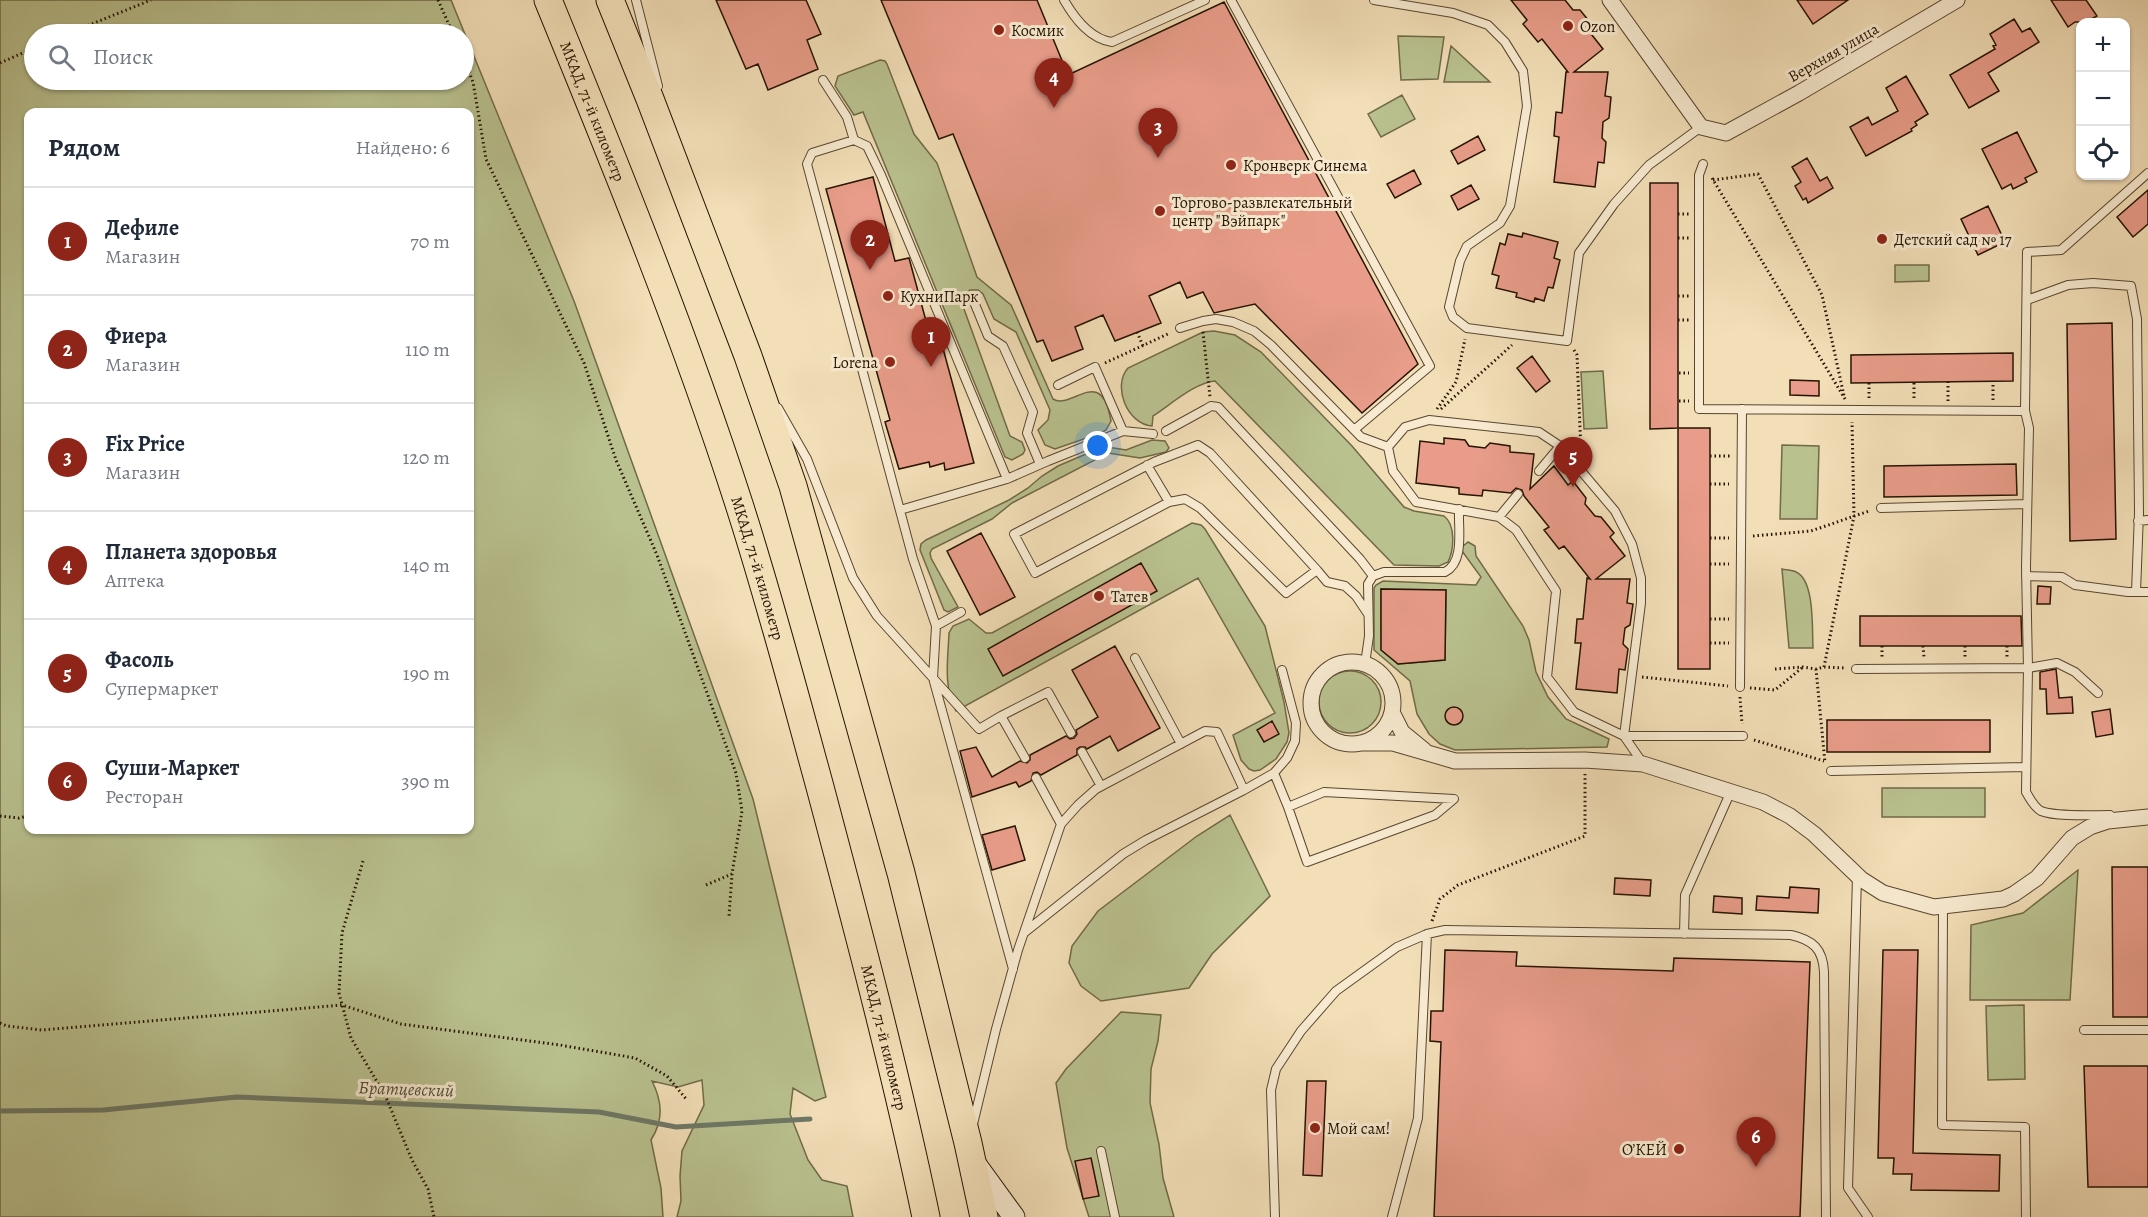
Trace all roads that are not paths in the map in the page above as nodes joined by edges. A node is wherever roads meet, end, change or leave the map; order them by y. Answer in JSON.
{"nodes":[{"id":1,"x":548,"y":0,"type":"edge"},
{"id":2,"x":610,"y":0,"type":"edge"},
{"id":3,"x":636,"y":0,"type":"edge"},
{"id":4,"x":1064,"y":0,"type":"edge"},
{"id":5,"x":1205,"y":0,"type":"edge"},
{"id":6,"x":1231,"y":0,"type":"edge"},
{"id":7,"x":1374,"y":0,"type":"edge"},
{"id":8,"x":1610,"y":0,"type":"edge"},
{"id":9,"x":1957,"y":0,"type":"edge"},
{"id":10,"x":823,"y":80,"type":"dead end"},
{"id":11,"x":659,"y":90,"type":"dead end"},
{"id":12,"x":665,"y":113,"type":"dead end"},
{"id":13,"x":1701,"y":127,"type":"junction"},
{"id":14,"x":854,"y":140,"type":"junction"},
{"id":15,"x":1703,"y":164,"type":"dead end"},
{"id":16,"x":2148,"y":173,"type":"edge"},
{"id":17,"x":685,"y":192,"type":"junction"},
{"id":18,"x":2027,"y":300,"type":"junction"},
{"id":19,"x":974,"y":302,"type":"dead end"},
{"id":20,"x":1180,"y":328,"type":"road end"},
{"id":21,"x":748,"y":356,"type":"junction"},
{"id":22,"x":1058,"y":384,"type":"dead end"},
{"id":23,"x":1742,"y":410,"type":"junction"},
{"id":24,"x":2025,"y":411,"type":"junction"},
{"id":25,"x":1354,"y":430,"type":"junction"},
{"id":26,"x":1123,"y":431,"type":"junction"},
{"id":27,"x":1166,"y":431,"type":"dead end"},
{"id":28,"x":1153,"y":434,"type":"dead end"},
{"id":29,"x":1388,"y":447,"type":"junction"},
{"id":30,"x":1560,"y":447,"type":"junction"},
{"id":31,"x":1040,"y":464,"type":"junction"},
{"id":32,"x":1147,"y":465,"type":"junction"},
{"id":33,"x":1539,"y":471,"type":"dead end"},
{"id":34,"x":1007,"y":479,"type":"junction"},
{"id":35,"x":1518,"y":494,"type":"dead end"},
{"id":36,"x":1168,"y":502,"type":"junction"},
{"id":37,"x":2026,"y":504,"type":"junction"},
{"id":38,"x":1881,"y":508,"type":"road end"},
{"id":39,"x":1459,"y":509,"type":"junction"},
{"id":40,"x":900,"y":510,"type":"junction"},
{"id":41,"x":1499,"y":517,"type":"junction"},
{"id":42,"x":2148,"y":520,"type":"edge"},
{"id":43,"x":2138,"y":521,"type":"junction"},
{"id":44,"x":1317,"y":570,"type":"junction"},
{"id":45,"x":1373,"y":576,"type":"junction"},
{"id":46,"x":2026,"y":576,"type":"junction"},
{"id":47,"x":2136,"y":592,"type":"junction"},
{"id":48,"x":2148,"y":592,"type":"edge"},
{"id":49,"x":961,"y":612,"type":"dead end"},
{"id":50,"x":1368,"y":614,"type":"junction"},
{"id":51,"x":936,"y":627,"type":"junction"},
{"id":52,"x":1135,"y":658,"type":"dead end"},
{"id":53,"x":1365,"y":664,"type":"junction"},
{"id":54,"x":2028,"y":668,"type":"junction"},
{"id":55,"x":1856,"y":669,"type":"road end"},
{"id":56,"x":1282,"y":670,"type":"dead end"},
{"id":57,"x":933,"y":678,"type":"junction"},
{"id":58,"x":1740,"y":687,"type":"road end"},
{"id":59,"x":2098,"y":693,"type":"dead end"},
{"id":60,"x":1392,"y":712,"type":"junction"},
{"id":61,"x":1001,"y":716,"type":"junction"},
{"id":62,"x":1071,"y":733,"type":"dead end"},
{"id":63,"x":1624,"y":736,"type":"junction"},
{"id":64,"x":1743,"y":736,"type":"road end"},
{"id":65,"x":1360,"y":743,"type":"junction"},
{"id":66,"x":1181,"y":744,"type":"junction"},
{"id":67,"x":1082,"y":752,"type":"dead end"},
{"id":68,"x":1428,"y":754,"type":"junction"},
{"id":69,"x":1025,"y":758,"type":"dead end"},
{"id":70,"x":1643,"y":764,"type":"junction"},
{"id":71,"x":2025,"y":767,"type":"junction"},
{"id":72,"x":1831,"y":771,"type":"road end"},
{"id":73,"x":1274,"y":773,"type":"junction"},
{"id":74,"x":1036,"y":778,"type":"dead end"},
{"id":75,"x":1101,"y":786,"type":"junction"},
{"id":76,"x":1244,"y":790,"type":"junction"},
{"id":77,"x":1731,"y":791,"type":"junction"},
{"id":78,"x":1288,"y":807,"type":"junction"},
{"id":79,"x":2145,"y":817,"type":"edge"},
{"id":80,"x":1061,"y":824,"type":"junction"},
{"id":81,"x":1857,"y":876,"type":"junction"},
{"id":82,"x":1943,"y":907,"type":"junction"},
{"id":83,"x":1025,"y":932,"type":"junction"},
{"id":84,"x":1427,"y":934,"type":"junction"},
{"id":85,"x":1684,"y":934,"type":"junction"},
{"id":86,"x":1013,"y":969,"type":"junction"},
{"id":87,"x":2084,"y":1030,"type":"dead end"},
{"id":88,"x":2148,"y":1030,"type":"edge"},
{"id":89,"x":969,"y":1150,"type":"junction"},
{"id":90,"x":1101,"y":1151,"type":"dead end"},
{"id":91,"x":926,"y":1217,"type":"edge"},
{"id":92,"x":984,"y":1217,"type":"edge"},
{"id":93,"x":1014,"y":1217,"type":"edge"},
{"id":94,"x":1115,"y":1217,"type":"edge"},
{"id":95,"x":1275,"y":1217,"type":"edge"},
{"id":96,"x":1392,"y":1217,"type":"edge"},
{"id":97,"x":1826,"y":1217,"type":"edge"},
{"id":98,"x":1868,"y":1217,"type":"edge"},
{"id":99,"x":2026,"y":1217,"type":"edge"}],
"edges":[{"from":1,"to":91,"type":"highway","name":"МКАД, 71-й километр"},
{"from":2,"to":17,"type":"highway"},
{"from":3,"to":11,"type":"lane"},
{"from":4,"to":5,"type":"lane"},
{"from":6,"to":25,"type":"lane"},
{"from":7,"to":13,"type":"lane"},
{"from":8,"to":13,"type":"street"},
{"from":9,"to":13,"type":"street","name":"Верхняя улица"},
{"from":10,"to":14,"type":"lane"},
{"from":12,"to":17,"type":"lane"},
{"from":14,"to":34,"type":"lane"},
{"from":14,"to":40,"type":"lane"},
{"from":15,"to":23,"type":"lane"},
{"from":16,"to":18,"type":"lane"},
{"from":17,"to":21,"type":"highway"},
{"from":18,"to":24,"type":"lane"},
{"from":18,"to":43,"type":"lane"},
{"from":19,"to":31,"type":"lane"},
{"from":20,"to":25,"type":"lane"},
{"from":21,"to":57,"type":"lane"},
{"from":21,"to":89,"type":"highway"},
{"from":22,"to":26,"type":"lane"},
{"from":23,"to":24,"type":"lane"},
{"from":23,"to":58,"type":"lane"},
{"from":24,"to":37,"type":"lane"},
{"from":25,"to":29,"type":"lane"},
{"from":26,"to":28,"type":"lane"},
{"from":26,"to":31,"type":"lane"},
{"from":27,"to":45,"type":"lane"},
{"from":29,"to":30,"type":"lane"},
{"from":29,"to":39,"type":"lane"},
{"from":30,"to":33,"type":"lane"},
{"from":30,"to":63,"type":"lane"},
{"from":31,"to":34,"type":"lane"},
{"from":32,"to":36,"type":"lane"},
{"from":32,"to":36,"type":"lane"},
{"from":32,"to":44,"type":"lane"},
{"from":34,"to":40,"type":"lane"},
{"from":35,"to":41,"type":"lane"},
{"from":36,"to":44,"type":"lane"},
{"from":37,"to":38,"type":"lane"},
{"from":37,"to":46,"type":"lane"},
{"from":39,"to":41,"type":"lane"},
{"from":39,"to":45,"type":"lane"},
{"from":40,"to":51,"type":"lane"},
{"from":41,"to":63,"type":"lane"},
{"from":42,"to":43,"type":"lane"},
{"from":43,"to":47,"type":"lane"},
{"from":44,"to":50,"type":"lane"},
{"from":45,"to":50,"type":"lane"},
{"from":46,"to":47,"type":"lane"},
{"from":46,"to":54,"type":"lane"},
{"from":47,"to":48,"type":"lane"},
{"from":49,"to":51,"type":"lane"},
{"from":50,"to":53,"type":"lane"},
{"from":51,"to":57,"type":"lane"},
{"from":52,"to":66,"type":"lane"},
{"from":53,"to":60,"type":"street"},
{"from":53,"to":65,"type":"street"},
{"from":54,"to":55,"type":"lane"},
{"from":54,"to":59,"type":"lane"},
{"from":54,"to":71,"type":"lane"},
{"from":56,"to":73,"type":"lane"},
{"from":57,"to":61,"type":"lane"},
{"from":57,"to":86,"type":"lane"},
{"from":60,"to":65,"type":"street"},
{"from":60,"to":68,"type":"street"},
{"from":61,"to":62,"type":"lane"},
{"from":61,"to":69,"type":"lane"},
{"from":63,"to":64,"type":"lane"},
{"from":63,"to":70,"type":"lane"},
{"from":65,"to":68,"type":"street"},
{"from":66,"to":75,"type":"lane"},
{"from":66,"to":76,"type":"lane"},
{"from":67,"to":75,"type":"lane"},
{"from":68,"to":70,"type":"street"},
{"from":70,"to":77,"type":"street"},
{"from":71,"to":72,"type":"lane"},
{"from":71,"to":79,"type":"lane"},
{"from":73,"to":76,"type":"lane"},
{"from":73,"to":78,"type":"lane"},
{"from":74,"to":80,"type":"lane"},
{"from":75,"to":80,"type":"lane"},
{"from":76,"to":83,"type":"lane"},
{"from":77,"to":81,"type":"street"},
{"from":77,"to":85,"type":"lane"},
{"from":78,"to":78,"type":"lane"},
{"from":79,"to":82,"type":"street"},
{"from":80,"to":83,"type":"lane"},
{"from":81,"to":82,"type":"street"},
{"from":81,"to":98,"type":"lane"},
{"from":82,"to":99,"type":"lane"},
{"from":83,"to":86,"type":"lane"},
{"from":84,"to":85,"type":"lane"},
{"from":84,"to":95,"type":"lane"},
{"from":84,"to":96,"type":"lane"},
{"from":85,"to":97,"type":"lane"},
{"from":86,"to":89,"type":"lane"},
{"from":87,"to":88,"type":"lane"},
{"from":89,"to":92,"type":"highway"},
{"from":89,"to":93,"type":"street"},
{"from":90,"to":94,"type":"lane"}]}
